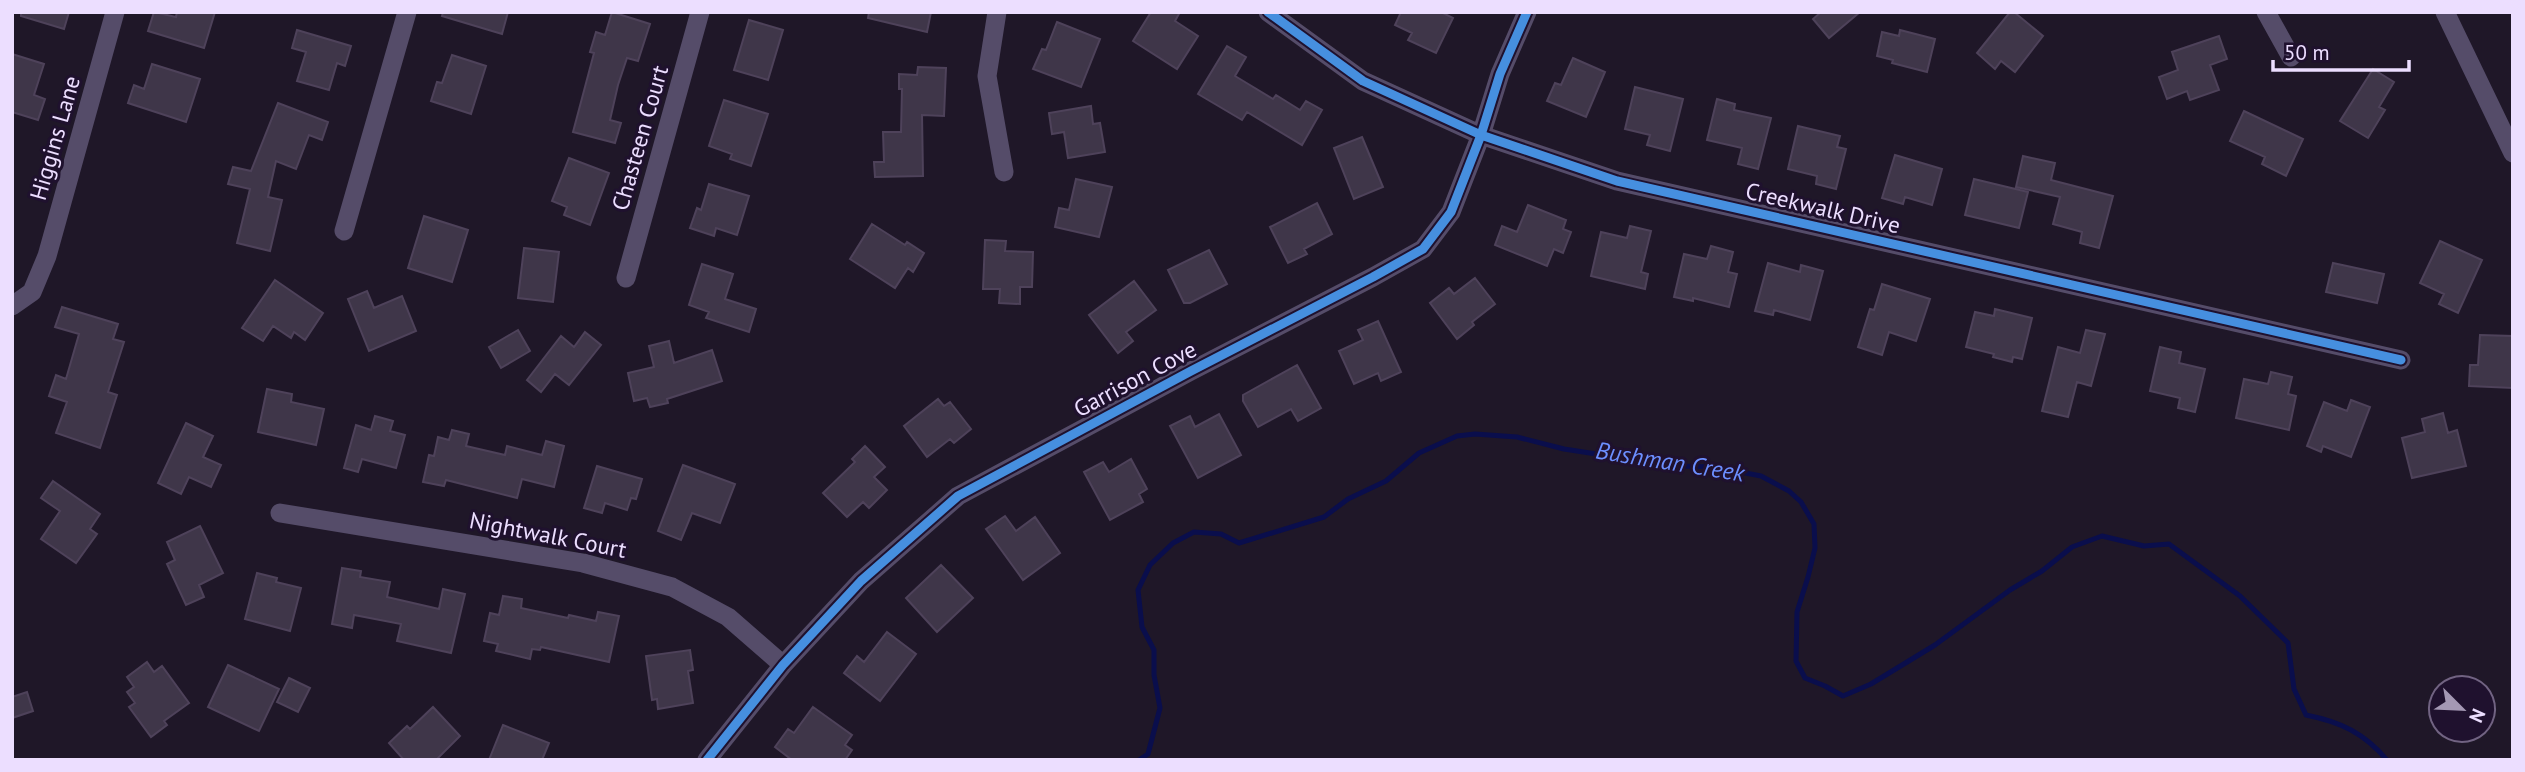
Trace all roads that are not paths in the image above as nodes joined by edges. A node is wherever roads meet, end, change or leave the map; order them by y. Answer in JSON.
{"nodes":[{"id":1,"x":115,"y":12,"type":"edge"},
{"id":2,"x":407,"y":12,"type":"edge"},
{"id":3,"x":701,"y":12,"type":"edge"},
{"id":4,"x":997,"y":12,"type":"edge"},
{"id":5,"x":1268,"y":12,"type":"edge"},
{"id":6,"x":1528,"y":12,"type":"edge"},
{"id":7,"x":2266,"y":12,"type":"edge"},
{"id":8,"x":2445,"y":12,"type":"edge"},
{"id":9,"x":2291,"y":57,"type":"dead end"},
{"id":10,"x":1481,"y":135,"type":"junction"},
{"id":11,"x":2513,"y":153,"type":"edge"},
{"id":12,"x":1004,"y":172,"type":"dead end"},
{"id":13,"x":344,"y":231,"type":"dead end"},
{"id":14,"x":626,"y":278,"type":"dead end"},
{"id":15,"x":12,"y":306,"type":"edge"},
{"id":16,"x":2401,"y":360,"type":"dead end"},
{"id":17,"x":280,"y":513,"type":"dead end"},
{"id":18,"x":783,"y":664,"type":"junction"},
{"id":19,"x":707,"y":760,"type":"edge"}],
"edges":[{"from":1,"to":15,"type":"street","name":"Higgins Lane"},
{"from":2,"to":13,"type":"street"},
{"from":3,"to":14,"type":"street","name":"Chasteen Court"},
{"from":4,"to":12,"type":"street"},
{"from":5,"to":10,"type":"street","name":"Creekwalk Drive"},
{"from":6,"to":10,"type":"street","name":"Garrison Cove"},
{"from":7,"to":9,"type":"street"},
{"from":8,"to":11,"type":"street"},
{"from":10,"to":16,"type":"street","name":"Creekwalk Drive"},
{"from":10,"to":18,"type":"street","name":"Garrison Cove"},
{"from":17,"to":18,"type":"street","name":"Nightwalk Court"},
{"from":18,"to":19,"type":"street","name":"Garrison Cove"}]}
